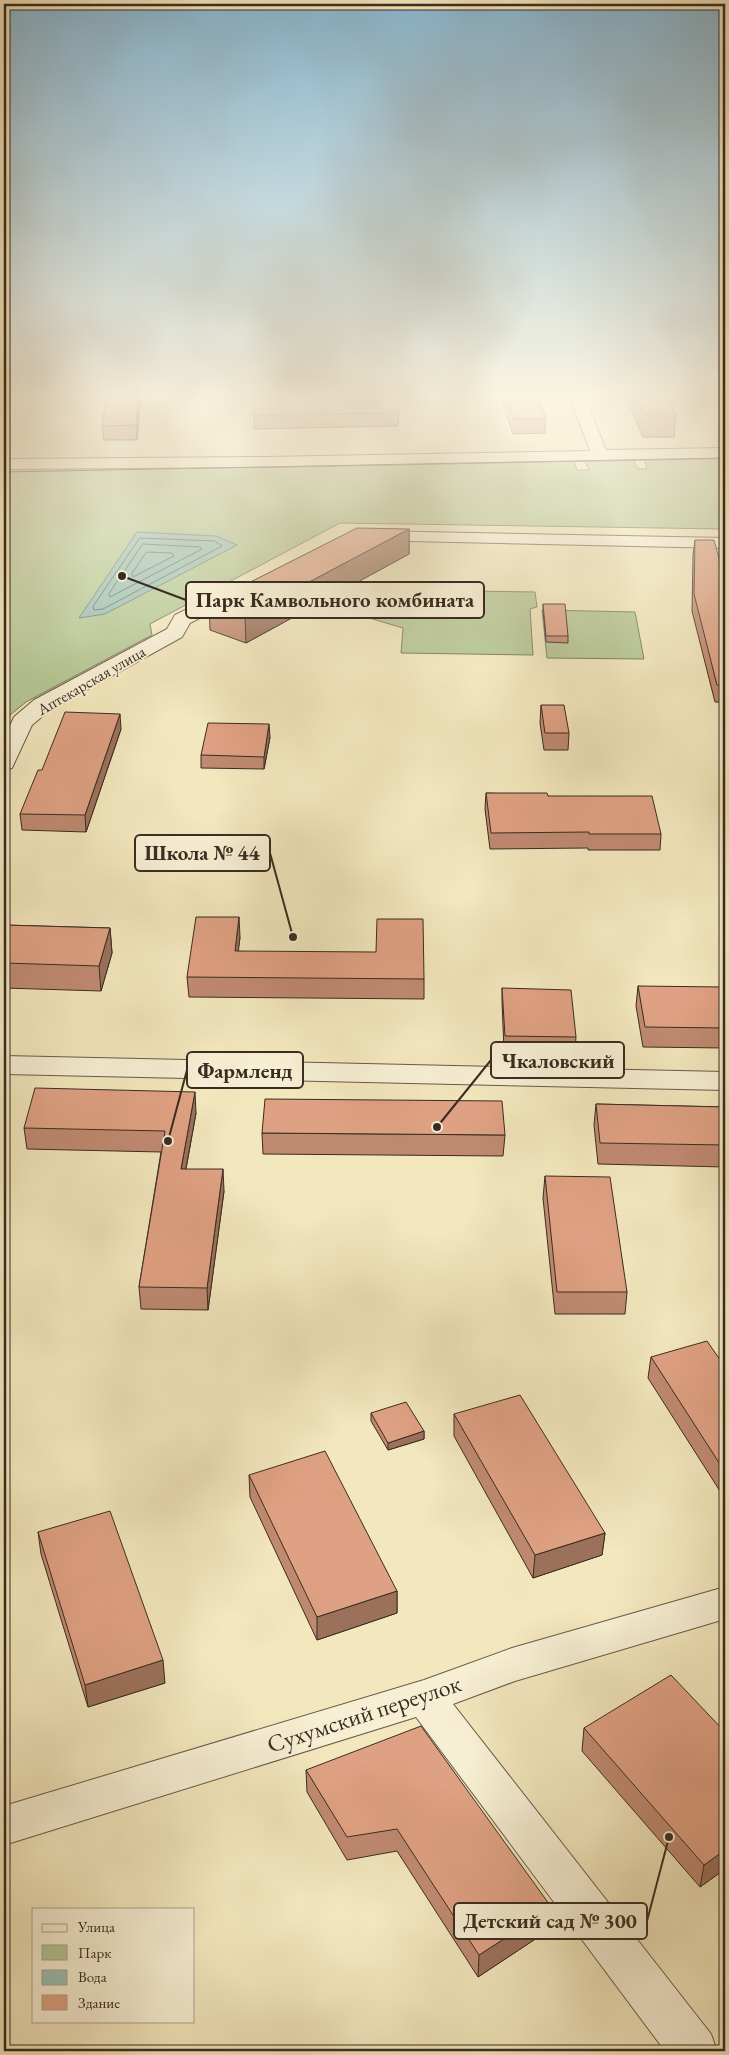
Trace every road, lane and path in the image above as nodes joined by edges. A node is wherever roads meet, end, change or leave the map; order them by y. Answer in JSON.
{"nodes":[{"id":1,"x":353,"y":536,"type":"edge"},
{"id":2,"x":725,"y":543,"type":"edge"},
{"id":3,"x":261,"y":579,"type":"edge"},
{"id":4,"x":4,"y":763,"type":"edge"},
{"id":5,"x":4,"y":1065,"type":"edge"},
{"id":6,"x":725,"y":1081,"type":"edge"},
{"id":7,"x":725,"y":1603,"type":"edge"},
{"id":8,"x":424,"y":1697,"type":"junction"},
{"id":9,"x":4,"y":1826,"type":"edge"},
{"id":10,"x":694,"y":2051,"type":"edge"}],
"edges":[{"from":1,"to":2,"type":"street"},
{"from":3,"to":4,"type":"street","name":"Аптекарская улица"},
{"from":5,"to":6,"type":"street"},
{"from":7,"to":8,"type":"street","name":"Сухумский переулок"},
{"from":8,"to":9,"type":"street","name":"Сухумский переулок"},
{"from":8,"to":10,"type":"street"}]}
